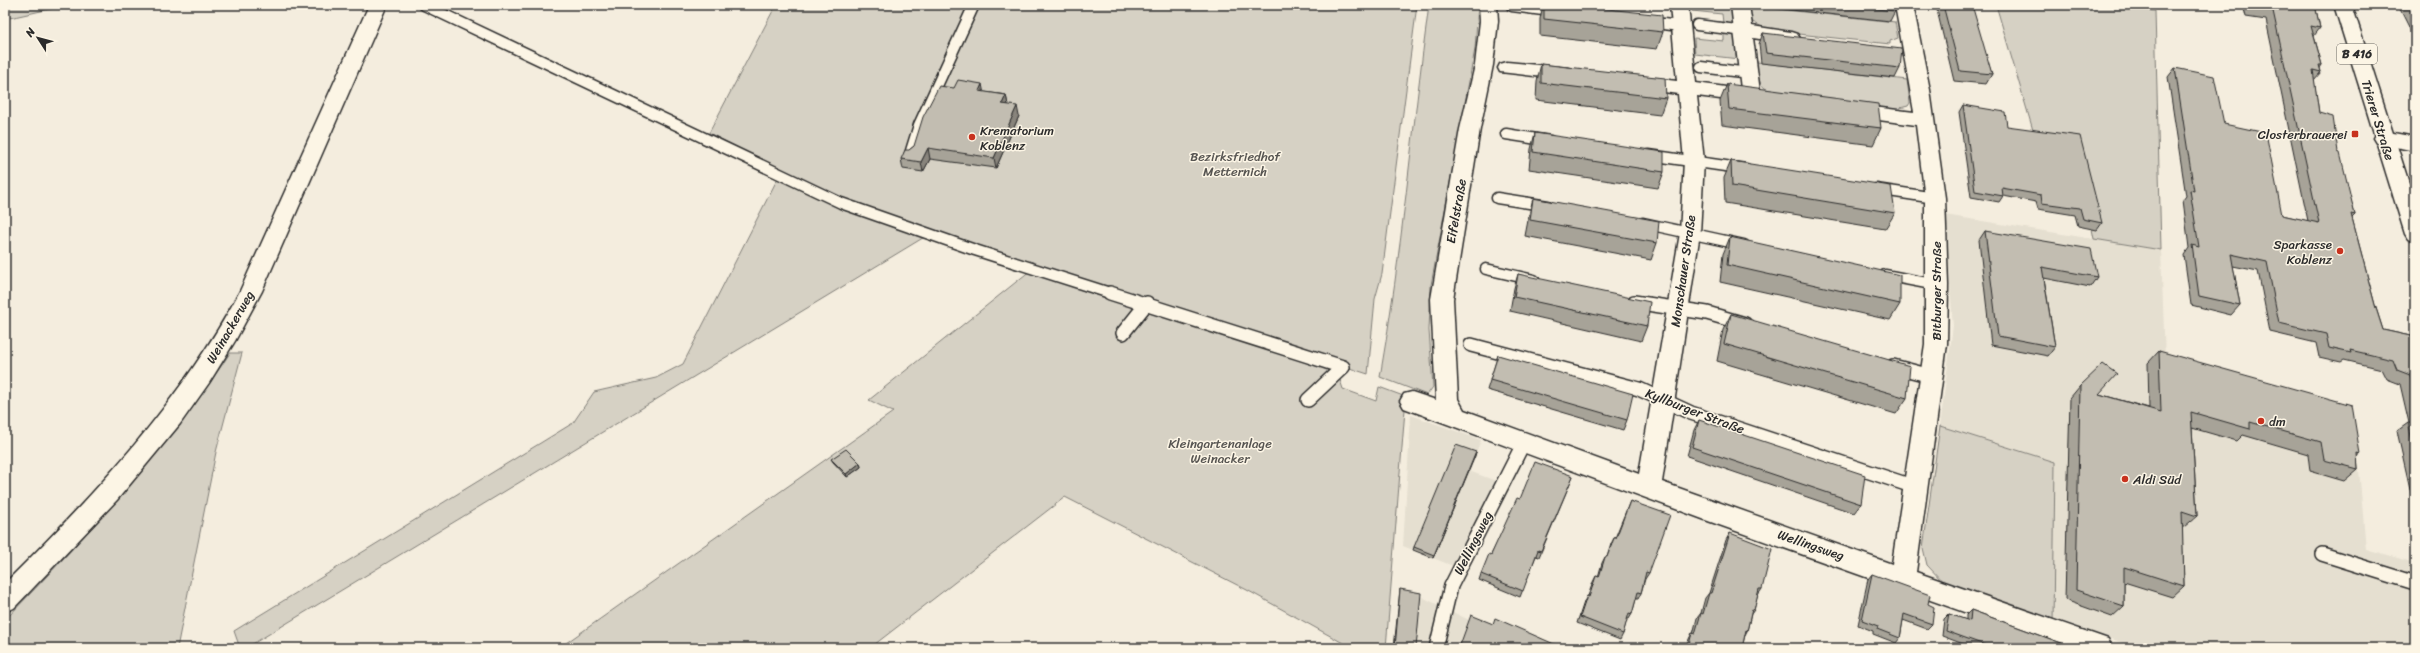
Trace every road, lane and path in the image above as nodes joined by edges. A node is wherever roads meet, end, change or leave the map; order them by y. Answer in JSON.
{"nodes":[{"id":1,"x":378,"y":5,"type":"edge"},
{"id":2,"x":424,"y":5,"type":"edge"},
{"id":3,"x":974,"y":5,"type":"edge"},
{"id":4,"x":1488,"y":5,"type":"edge"},
{"id":5,"x":1679,"y":5,"type":"edge"},
{"id":6,"x":1740,"y":5,"type":"edge"},
{"id":7,"x":1904,"y":5,"type":"edge"},
{"id":8,"x":2343,"y":5,"type":"edge"},
{"id":9,"x":1512,"y":6,"type":"dead end"},
{"id":10,"x":1566,"y":13,"type":"edge"},
{"id":11,"x":1635,"y":21,"type":"edge"},
{"id":12,"x":1689,"y":26,"type":"junction"},
{"id":13,"x":1745,"y":31,"type":"junction"},
{"id":14,"x":1807,"y":40,"type":"edge"},
{"id":15,"x":1701,"y":67,"type":"dead end"},
{"id":16,"x":1507,"y":68,"type":"dead end"},
{"id":17,"x":1749,"y":73,"type":"junction"},
{"id":18,"x":1585,"y":76,"type":"edge"},
{"id":19,"x":1616,"y":80,"type":"edge"},
{"id":20,"x":1686,"y":87,"type":"junction"},
{"id":21,"x":1751,"y":97,"type":"junction"},
{"id":22,"x":1774,"y":100,"type":"edge"},
{"id":23,"x":1834,"y":108,"type":"edge"},
{"id":24,"x":1925,"y":120,"type":"junction"},
{"id":25,"x":1506,"y":134,"type":"dead end"},
{"id":26,"x":2383,"y":138,"type":"junction"},
{"id":27,"x":1559,"y":142,"type":"edge"},
{"id":28,"x":2415,"y":144,"type":"edge"},
{"id":29,"x":910,"y":154,"type":"edge"},
{"id":30,"x":1641,"y":154,"type":"edge"},
{"id":31,"x":1694,"y":161,"type":"junction"},
{"id":32,"x":1756,"y":171,"type":"edge"},
{"id":33,"x":1865,"y":188,"type":"edge"},
{"id":34,"x":1497,"y":198,"type":"dead end"},
{"id":35,"x":1935,"y":198,"type":"junction"},
{"id":36,"x":1558,"y":208,"type":"edge"},
{"id":37,"x":1633,"y":221,"type":"edge"},
{"id":38,"x":1690,"y":233,"type":"junction"},
{"id":39,"x":2415,"y":234,"type":"edge"},
{"id":40,"x":1752,"y":247,"type":"edge"},
{"id":41,"x":1486,"y":269,"type":"dead end"},
{"id":42,"x":1875,"y":273,"type":"edge"},
{"id":43,"x":1548,"y":283,"type":"edge"},
{"id":44,"x":1937,"y":285,"type":"junction"},
{"id":45,"x":1625,"y":300,"type":"edge"},
{"id":46,"x":1147,"y":303,"type":"junction"},
{"id":47,"x":1678,"y":309,"type":"junction"},
{"id":48,"x":1759,"y":328,"type":"edge"},
{"id":49,"x":1123,"y":333,"type":"dead end"},
{"id":50,"x":1470,"y":345,"type":"dead end"},
{"id":51,"x":1878,"y":361,"type":"edge"},
{"id":52,"x":1931,"y":376,"type":"junction"},
{"id":53,"x":1308,"y":400,"type":"dead end"},
{"id":54,"x":1412,"y":401,"type":"dead end"},
{"id":55,"x":1665,"y":401,"type":"junction"},
{"id":56,"x":1456,"y":417,"type":"junction"},
{"id":57,"x":1524,"y":442,"type":"junction"},
{"id":58,"x":1649,"y":487,"type":"junction"},
{"id":59,"x":1916,"y":487,"type":"junction"},
{"id":60,"x":2322,"y":554,"type":"dead end"},
{"id":61,"x":1903,"y":578,"type":"junction"},
{"id":62,"x":2415,"y":583,"type":"edge"},
{"id":63,"x":5,"y":600,"type":"edge"},
{"id":64,"x":1436,"y":648,"type":"edge"},
{"id":65,"x":2099,"y":648,"type":"edge"}],
"edges":[{"from":1,"to":63,"type":"street","name":"Weinackerweg"},
{"from":2,"to":46,"type":"lane"},
{"from":3,"to":29,"type":"lane"},
{"from":4,"to":56,"type":"street","name":"Eifelstraße"},
{"from":5,"to":12,"type":"street","name":"Monschauer Straße"},
{"from":6,"to":13,"type":"street"},
{"from":7,"to":24,"type":"street","name":"Bitburger Straße"},
{"from":8,"to":26,"type":"street","name":"Trierer Straße","number":"B 416"},
{"from":9,"to":10,"type":"lane"},
{"from":11,"to":12,"type":"lane"},
{"from":12,"to":13,"type":"lane"},
{"from":12,"to":20,"type":"street","name":"Monschauer Straße"},
{"from":13,"to":14,"type":"street"},
{"from":13,"to":17,"type":"street"},
{"from":15,"to":17,"type":"lane"},
{"from":16,"to":18,"type":"street"},
{"from":17,"to":21,"type":"street"},
{"from":19,"to":20,"type":"street"},
{"from":20,"to":21,"type":"street"},
{"from":20,"to":31,"type":"street","name":"Monschauer Straße"},
{"from":21,"to":22,"type":"street"},
{"from":23,"to":24,"type":"street"},
{"from":24,"to":35,"type":"street","name":"Bitburger Straße"},
{"from":25,"to":27,"type":"lane"},
{"from":26,"to":28,"type":"street"},
{"from":26,"to":39,"type":"street","name":"Trierer Straße","number":"B 416"},
{"from":30,"to":31,"type":"lane"},
{"from":31,"to":32,"type":"lane"},
{"from":31,"to":38,"type":"street","name":"Monschauer Straße"},
{"from":33,"to":35,"type":"lane"},
{"from":34,"to":36,"type":"lane"},
{"from":35,"to":44,"type":"street","name":"Bitburger Straße"},
{"from":37,"to":38,"type":"lane"},
{"from":38,"to":40,"type":"lane"},
{"from":38,"to":47,"type":"street","name":"Monschauer Straße"},
{"from":41,"to":43,"type":"lane"},
{"from":42,"to":44,"type":"lane"},
{"from":44,"to":52,"type":"street","name":"Bitburger Straße"},
{"from":45,"to":47,"type":"lane"},
{"from":46,"to":49,"type":"lane"},
{"from":46,"to":53,"type":"lane"},
{"from":47,"to":48,"type":"lane"},
{"from":47,"to":55,"type":"street","name":"Monschauer Straße"},
{"from":50,"to":55,"type":"lane","name":"Kyllburger Straße"},
{"from":51,"to":52,"type":"lane"},
{"from":52,"to":59,"type":"street","name":"Bitburger Straße"},
{"from":54,"to":56,"type":"street","name":"Wellingsweg"},
{"from":55,"to":58,"type":"street","name":"Monschauer Straße"},
{"from":55,"to":59,"type":"lane","name":"Kyllburger Straße"},
{"from":56,"to":57,"type":"street","name":"Wellingsweg"},
{"from":57,"to":58,"type":"street","name":"Wellingsweg"},
{"from":57,"to":64,"type":"lane","name":"Wellingsweg"},
{"from":58,"to":61,"type":"street","name":"Wellingsweg"},
{"from":59,"to":61,"type":"street","name":"Bitburger Straße"},
{"from":60,"to":62,"type":"lane"},
{"from":61,"to":65,"type":"street","name":"Wellingsweg"}]}
